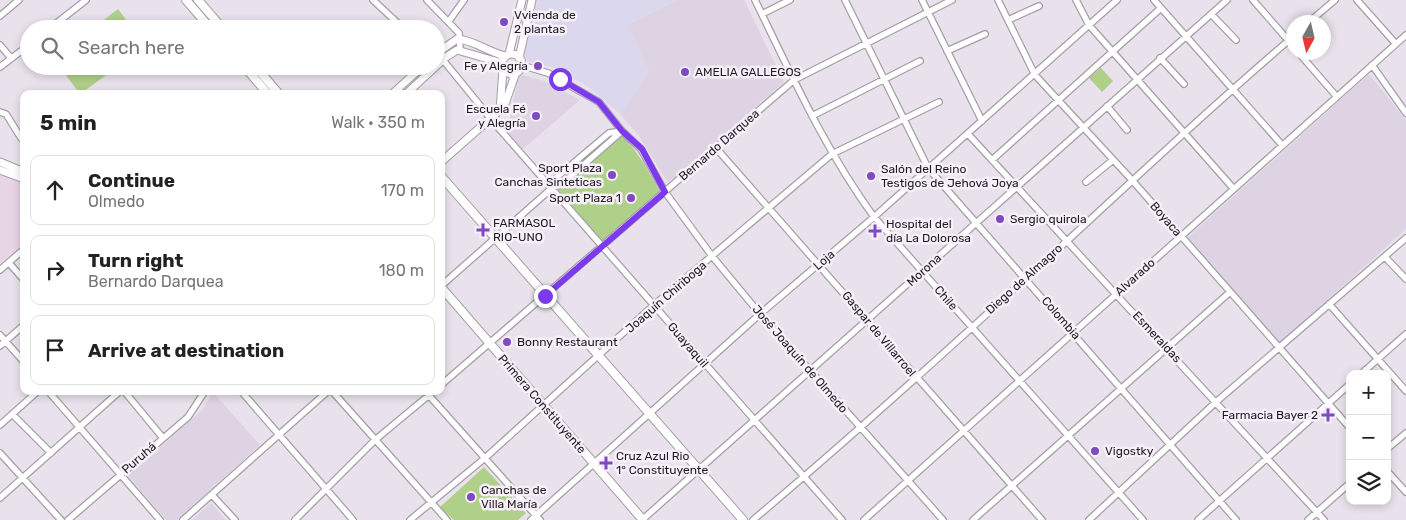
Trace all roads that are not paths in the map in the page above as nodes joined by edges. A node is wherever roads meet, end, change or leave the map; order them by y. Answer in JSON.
{"nodes":[{"id":1,"x":19,"y":0,"type":"edge"},
{"id":2,"x":86,"y":0,"type":"edge"},
{"id":3,"x":186,"y":0,"type":"edge"},
{"id":4,"x":198,"y":0,"type":"edge"},
{"id":5,"x":373,"y":0,"type":"edge"},
{"id":6,"x":428,"y":0,"type":"edge"},
{"id":7,"x":464,"y":0,"type":"edge"},
{"id":8,"x":522,"y":0,"type":"edge"},
{"id":9,"x":532,"y":0,"type":"edge"},
{"id":10,"x":755,"y":0,"type":"edge"},
{"id":11,"x":790,"y":0,"type":"edge"},
{"id":12,"x":845,"y":0,"type":"edge"},
{"id":13,"x":922,"y":0,"type":"edge"},
{"id":14,"x":952,"y":0,"type":"edge"},
{"id":15,"x":998,"y":0,"type":"edge"},
{"id":16,"x":1076,"y":0,"type":"edge"},
{"id":17,"x":1117,"y":0,"type":"edge"},
{"id":18,"x":1154,"y":0,"type":"edge"},
{"id":19,"x":1227,"y":0,"type":"edge"},
{"id":20,"x":1252,"y":0,"type":"edge"},
{"id":21,"x":1336,"y":0,"type":"edge"},
{"id":22,"x":1358,"y":0,"type":"edge"},
{"id":23,"x":1039,"y":6,"type":"dead end"},
{"id":24,"x":1161,"y":8,"type":"junction"},
{"id":25,"x":928,"y":13,"type":"junction"},
{"id":26,"x":762,"y":14,"type":"junction"},
{"id":27,"x":1211,"y":14,"type":"junction"},
{"id":28,"x":1318,"y":15,"type":"edge"},
{"id":29,"x":0,"y":16,"type":"edge"},
{"id":30,"x":60,"y":20,"type":"edge"},
{"id":31,"x":203,"y":20,"type":"edge"},
{"id":32,"x":215,"y":20,"type":"edge"},
{"id":33,"x":394,"y":20,"type":"edge"},
{"id":34,"x":1008,"y":20,"type":"junction"},
{"id":35,"x":449,"y":21,"type":"junction"},
{"id":36,"x":1089,"y":25,"type":"junction"},
{"id":37,"x":985,"y":34,"type":"dead end"},
{"id":38,"x":1406,"y":35,"type":"edge"},
{"id":39,"x":1185,"y":36,"type":"junction"},
{"id":40,"x":459,"y":39,"type":"junction"},
{"id":41,"x":1286,"y":39,"type":"edge"},
{"id":42,"x":1236,"y":40,"type":"dead end"},
{"id":43,"x":866,"y":43,"type":"junction"},
{"id":44,"x":1286,"y":43,"type":"edge"},
{"id":45,"x":1396,"y":44,"type":"junction"},
{"id":46,"x":0,"y":46,"type":"edge"},
{"id":47,"x":460,"y":49,"type":"junction"},
{"id":48,"x":445,"y":51,"type":"edge"},
{"id":49,"x":20,"y":52,"type":"edge"},
{"id":50,"x":947,"y":52,"type":"junction"},
{"id":51,"x":1113,"y":52,"type":"junction"},
{"id":52,"x":445,"y":54,"type":"edge"},
{"id":53,"x":11,"y":58,"type":"junction"},
{"id":54,"x":1160,"y":58,"type":"junction"},
{"id":55,"x":505,"y":60,"type":"junction"},
{"id":56,"x":1305,"y":60,"type":"edge"},
{"id":57,"x":920,"y":61,"type":"dead end"},
{"id":58,"x":520,"y":62,"type":"junction"},
{"id":59,"x":445,"y":65,"type":"edge"},
{"id":60,"x":1372,"y":65,"type":"junction"},
{"id":61,"x":0,"y":67,"type":"edge"},
{"id":62,"x":516,"y":72,"type":"junction"},
{"id":63,"x":1035,"y":74,"type":"junction"},
{"id":64,"x":252,"y":75,"type":"edge"},
{"id":65,"x":263,"y":75,"type":"edge"},
{"id":66,"x":412,"y":75,"type":"edge"},
{"id":67,"x":422,"y":75,"type":"edge"},
{"id":68,"x":883,"y":79,"type":"junction"},
{"id":69,"x":1137,"y":79,"type":"junction"},
{"id":70,"x":794,"y":80,"type":"junction"},
{"id":71,"x":1184,"y":84,"type":"dead end"},
{"id":72,"x":1233,"y":89,"type":"junction"},
{"id":73,"x":265,"y":90,"type":"edge"},
{"id":74,"x":276,"y":90,"type":"edge"},
{"id":75,"x":396,"y":90,"type":"edge"},
{"id":76,"x":409,"y":90,"type":"edge"},
{"id":77,"x":1337,"y":97,"type":"junction"},
{"id":78,"x":1058,"y":100,"type":"junction"},
{"id":79,"x":940,"y":102,"type":"dead end"},
{"id":80,"x":1107,"y":106,"type":"junction"},
{"id":81,"x":500,"y":110,"type":"junction"},
{"id":82,"x":0,"y":112,"type":"edge"},
{"id":83,"x":1406,"y":113,"type":"edge"},
{"id":84,"x":812,"y":116,"type":"junction"},
{"id":85,"x":903,"y":118,"type":"junction"},
{"id":86,"x":491,"y":119,"type":"junction"},
{"id":87,"x":982,"y":121,"type":"junction"},
{"id":88,"x":1083,"y":127,"type":"junction"},
{"id":89,"x":1127,"y":130,"type":"dead end"},
{"id":90,"x":622,"y":131,"type":"junction"},
{"id":91,"x":1184,"y":132,"type":"junction"},
{"id":92,"x":968,"y":134,"type":"junction"},
{"id":93,"x":20,"y":136,"type":"edge"},
{"id":94,"x":1282,"y":145,"type":"junction"},
{"id":95,"x":716,"y":148,"type":"junction"},
{"id":96,"x":832,"y":154,"type":"junction"},
{"id":97,"x":445,"y":159,"type":"edge"},
{"id":98,"x":992,"y":160,"type":"junction"},
{"id":99,"x":1113,"y":160,"type":"junction"},
{"id":100,"x":0,"y":162,"type":"edge"},
{"id":101,"x":928,"y":168,"type":"junction"},
{"id":102,"x":0,"y":170,"type":"edge"},
{"id":103,"x":20,"y":170,"type":"edge"},
{"id":104,"x":20,"y":178,"type":"edge"},
{"id":105,"x":1131,"y":179,"type":"junction"},
{"id":106,"x":445,"y":180,"type":"edge"},
{"id":107,"x":1086,"y":182,"type":"dead end"},
{"id":108,"x":1018,"y":186,"type":"junction"},
{"id":109,"x":552,"y":188,"type":"junction"},
{"id":110,"x":1233,"y":188,"type":"junction"},
{"id":111,"x":665,"y":192,"type":"junction"},
{"id":112,"x":768,"y":207,"type":"junction"},
{"id":113,"x":874,"y":216,"type":"junction"},
{"id":114,"x":977,"y":224,"type":"junction"},
{"id":115,"x":1181,"y":236,"type":"junction"},
{"id":116,"x":496,"y":237,"type":"junction"},
{"id":117,"x":1406,"y":238,"type":"edge"},
{"id":118,"x":1068,"y":240,"type":"junction"},
{"id":119,"x":602,"y":247,"type":"junction"},
{"id":120,"x":20,"y":252,"type":"edge"},
{"id":121,"x":712,"y":256,"type":"junction"},
{"id":122,"x":1385,"y":257,"type":"junction"},
{"id":123,"x":8,"y":263,"type":"junction"},
{"id":124,"x":818,"y":265,"type":"junction"},
{"id":125,"x":0,"y":270,"type":"edge"},
{"id":126,"x":923,"y":271,"type":"junction"},
{"id":127,"x":20,"y":276,"type":"edge"},
{"id":128,"x":1026,"y":278,"type":"junction"},
{"id":129,"x":1406,"y":279,"type":"edge"},
{"id":130,"x":445,"y":283,"type":"edge"},
{"id":131,"x":445,"y":292,"type":"edge"},
{"id":132,"x":1230,"y":292,"type":"junction"},
{"id":133,"x":1117,"y":294,"type":"junction"},
{"id":134,"x":545,"y":296,"type":"junction"},
{"id":135,"x":1329,"y":304,"type":"junction"},
{"id":136,"x":654,"y":305,"type":"junction"},
{"id":137,"x":760,"y":314,"type":"junction"},
{"id":138,"x":868,"y":321,"type":"junction"},
{"id":139,"x":971,"y":326,"type":"junction"},
{"id":140,"x":20,"y":328,"type":"edge"},
{"id":141,"x":1073,"y":332,"type":"junction"},
{"id":142,"x":1406,"y":334,"type":"edge"},
{"id":143,"x":0,"y":335,"type":"edge"},
{"id":144,"x":5,"y":341,"type":"junction"},
{"id":145,"x":490,"y":344,"type":"junction"},
{"id":146,"x":0,"y":346,"type":"edge"},
{"id":147,"x":1167,"y":348,"type":"junction"},
{"id":148,"x":1279,"y":348,"type":"junction"},
{"id":149,"x":600,"y":357,"type":"junction"},
{"id":150,"x":20,"y":358,"type":"edge"},
{"id":151,"x":1378,"y":359,"type":"junction"},
{"id":152,"x":705,"y":365,"type":"junction"},
{"id":153,"x":1366,"y":370,"type":"edge"},
{"id":154,"x":812,"y":371,"type":"junction"},
{"id":155,"x":916,"y":377,"type":"junction"},
{"id":156,"x":1020,"y":381,"type":"junction"},
{"id":157,"x":445,"y":382,"type":"edge"},
{"id":158,"x":1346,"y":387,"type":"edge"},
{"id":159,"x":1121,"y":389,"type":"junction"},
{"id":160,"x":1406,"y":391,"type":"edge"},
{"id":161,"x":33,"y":395,"type":"edge"},
{"id":162,"x":52,"y":395,"type":"edge"},
{"id":163,"x":116,"y":395,"type":"edge"},
{"id":164,"x":127,"y":395,"type":"edge"},
{"id":165,"x":203,"y":395,"type":"edge"},
{"id":166,"x":245,"y":395,"type":"edge"},
{"id":167,"x":323,"y":395,"type":"edge"},
{"id":168,"x":336,"y":395,"type":"edge"},
{"id":169,"x":427,"y":395,"type":"edge"},
{"id":170,"x":431,"y":395,"type":"edge"},
{"id":171,"x":1216,"y":402,"type":"junction"},
{"id":172,"x":1328,"y":403,"type":"junction"},
{"id":173,"x":543,"y":407,"type":"junction"},
{"id":174,"x":12,"y":414,"type":"junction"},
{"id":175,"x":651,"y":414,"type":"junction"},
{"id":176,"x":754,"y":420,"type":"junction"},
{"id":177,"x":1346,"y":423,"type":"edge"},
{"id":178,"x":0,"y":424,"type":"edge"},
{"id":179,"x":80,"y":427,"type":"junction"},
{"id":180,"x":859,"y":427,"type":"junction"},
{"id":181,"x":965,"y":430,"type":"junction"},
{"id":182,"x":1406,"y":433,"type":"edge"},
{"id":183,"x":278,"y":434,"type":"junction"},
{"id":184,"x":1068,"y":436,"type":"junction"},
{"id":185,"x":163,"y":438,"type":"junction"},
{"id":186,"x":375,"y":440,"type":"junction"},
{"id":187,"x":1171,"y":446,"type":"junction"},
{"id":188,"x":1391,"y":446,"type":"edge"},
{"id":189,"x":0,"y":453,"type":"edge"},
{"id":190,"x":51,"y":453,"type":"junction"},
{"id":191,"x":485,"y":458,"type":"junction"},
{"id":192,"x":1267,"y":458,"type":"junction"},
{"id":193,"x":595,"y":464,"type":"junction"},
{"id":194,"x":699,"y":469,"type":"junction"},
{"id":195,"x":120,"y":475,"type":"junction"},
{"id":196,"x":1391,"y":475,"type":"edge"},
{"id":197,"x":804,"y":477,"type":"junction"},
{"id":198,"x":22,"y":478,"type":"junction"},
{"id":199,"x":908,"y":481,"type":"junction"},
{"id":200,"x":1012,"y":485,"type":"junction"},
{"id":201,"x":1346,"y":487,"type":"edge"},
{"id":202,"x":327,"y":490,"type":"junction"},
{"id":203,"x":1406,"y":492,"type":"edge"},
{"id":204,"x":1119,"y":493,"type":"junction"},
{"id":205,"x":212,"y":494,"type":"junction"},
{"id":206,"x":0,"y":498,"type":"edge"},
{"id":207,"x":1220,"y":500,"type":"junction"},
{"id":208,"x":431,"y":502,"type":"junction"},
{"id":209,"x":1317,"y":512,"type":"junction"},
{"id":210,"x":536,"y":519,"type":"edge"},
{"id":211,"x":61,"y":520,"type":"edge"},
{"id":212,"x":68,"y":520,"type":"edge"},
{"id":213,"x":160,"y":520,"type":"edge"},
{"id":214,"x":184,"y":520,"type":"edge"},
{"id":215,"x":235,"y":520,"type":"edge"},
{"id":216,"x":295,"y":520,"type":"edge"},
{"id":217,"x":353,"y":520,"type":"edge"},
{"id":218,"x":410,"y":520,"type":"edge"},
{"id":219,"x":447,"y":520,"type":"edge"},
{"id":220,"x":643,"y":520,"type":"edge"},
{"id":221,"x":742,"y":520,"type":"edge"},
{"id":222,"x":753,"y":520,"type":"edge"},
{"id":223,"x":842,"y":520,"type":"edge"},
{"id":224,"x":864,"y":520,"type":"edge"},
{"id":225,"x":943,"y":520,"type":"edge"},
{"id":226,"x":972,"y":520,"type":"edge"},
{"id":227,"x":1042,"y":520,"type":"edge"},
{"id":228,"x":1089,"y":520,"type":"edge"},
{"id":229,"x":1143,"y":520,"type":"edge"},
{"id":230,"x":1198,"y":520,"type":"edge"},
{"id":231,"x":1236,"y":520,"type":"edge"},
{"id":232,"x":1308,"y":520,"type":"edge"},
{"id":233,"x":1324,"y":520,"type":"edge"}],
"edges":[{"from":1,"to":29,"type":"street"},
{"from":2,"to":30,"type":"street"},
{"from":3,"to":31,"type":"main road"},
{"from":4,"to":32,"type":"main road"},
{"from":5,"to":33,"type":"street"},
{"from":6,"to":35,"type":"street"},
{"from":7,"to":35,"type":"street"},
{"from":8,"to":55,"type":"street"},
{"from":9,"to":58,"type":"street"},
{"from":10,"to":26,"type":"street","name":"Chile"},
{"from":11,"to":26,"type":"street"},
{"from":12,"to":43,"type":"street","name":"Colombia"},
{"from":13,"to":25,"type":"street"},
{"from":14,"to":25,"type":"street","name":"Bernardo Darquea"},
{"from":15,"to":34,"type":"street","name":"Boyaca"},
{"from":16,"to":36,"type":"street"},
{"from":17,"to":36,"type":"street","name":"Loja"},
{"from":18,"to":24,"type":"street"},
{"from":19,"to":27,"type":"street","name":"Morona"},
{"from":20,"to":41,"type":"street"},
{"from":21,"to":28,"type":"street"},
{"from":22,"to":45,"type":"street"},
{"from":23,"to":34,"type":"street"},
{"from":24,"to":39,"type":"street"},
{"from":24,"to":51,"type":"street"},
{"from":25,"to":43,"type":"street","name":"Bernardo Darquea"},
{"from":25,"to":50,"type":"street"},
{"from":26,"to":70,"type":"street","name":"Chile"},
{"from":27,"to":39,"type":"street","name":"Morona"},
{"from":27,"to":42,"type":"street"},
{"from":34,"to":63,"type":"street","name":"Boyaca"},
{"from":35,"to":40,"type":"street"},
{"from":36,"to":51,"type":"street"},
{"from":36,"to":63,"type":"street","name":"Loja"},
{"from":37,"to":50,"type":"street"},
{"from":38,"to":45,"type":"street","name":"Alvarado"},
{"from":39,"to":54,"type":"street","name":"Morona"},
{"from":39,"to":72,"type":"street"},
{"from":40,"to":47,"type":"street"},
{"from":40,"to":48,"type":"street"},
{"from":40,"to":55,"type":"street"},
{"from":43,"to":68,"type":"street","name":"Colombia"},
{"from":43,"to":70,"type":"street","name":"Bernardo Darquea"},
{"from":44,"to":72,"type":"street","name":"Diego de Almagro"},
{"from":45,"to":60,"type":"street","name":"Alvarado"},
{"from":46,"to":53,"type":"street"},
{"from":47,"to":52,"type":"street"},
{"from":47,"to":55,"type":"street"},
{"from":49,"to":53,"type":"street"},
{"from":50,"to":87,"type":"street"},
{"from":51,"to":69,"type":"street"},
{"from":51,"to":78,"type":"street"},
{"from":53,"to":61,"type":"street"},
{"from":54,"to":69,"type":"street","name":"Morona"},
{"from":54,"to":71,"type":"street"},
{"from":55,"to":58,"type":"street"},
{"from":55,"to":62,"type":"street"},
{"from":55,"to":81,"type":"street"},
{"from":56,"to":77,"type":"street"},
{"from":57,"to":68,"type":"street"},
{"from":58,"to":62,"type":"street"},
{"from":58,"to":90,"type":"street","name":"José Joaquín de Olmedo"},
{"from":59,"to":86,"type":"street","name":"Guayaquil"},
{"from":60,"to":77,"type":"street","name":"Alvarado"},
{"from":60,"to":83,"type":"street"},
{"from":62,"to":81,"type":"street"},
{"from":63,"to":78,"type":"street","name":"Boyaca"},
{"from":63,"to":87,"type":"street","name":"Loja"},
{"from":64,"to":73,"type":"main road"},
{"from":65,"to":74,"type":"main road"},
{"from":66,"to":75,"type":"street"},
{"from":67,"to":76,"type":"street"},
{"from":68,"to":84,"type":"street"},
{"from":68,"to":85,"type":"street","name":"Colombia"},
{"from":69,"to":80,"type":"street","name":"Morona"},
{"from":69,"to":91,"type":"street"},
{"from":70,"to":84,"type":"street","name":"Chile"},
{"from":70,"to":95,"type":"street","name":"Bernardo Darquea"},
{"from":72,"to":91,"type":"street","name":"Diego de Almagro"},
{"from":72,"to":94,"type":"street"},
{"from":77,"to":94,"type":"street","name":"Alvarado"},
{"from":78,"to":88,"type":"street","name":"Boyaca"},
{"from":78,"to":98,"type":"street"},
{"from":79,"to":85,"type":"street","name":"Joaquín Chiriboga"},
{"from":80,"to":88,"type":"street","name":"Morona"},
{"from":80,"to":89,"type":"street"},
{"from":81,"to":86,"type":"street"},
{"from":82,"to":93,"type":"street"},
{"from":84,"to":96,"type":"street","name":"Chile"},
{"from":85,"to":96,"type":"street","name":"Joaquín Chiriboga"},
{"from":85,"to":101,"type":"street","name":"Colombia"},
{"from":86,"to":97,"type":"street"},
{"from":86,"to":109,"type":"street","name":"Guayaquil"},
{"from":87,"to":92,"type":"street","name":"Loja"},
{"from":88,"to":99,"type":"street","name":"Boyaca"},
{"from":88,"to":108,"type":"street","name":"Morona"},
{"from":90,"to":109,"type":"street"},
{"from":90,"to":109,"type":"street"},
{"from":90,"to":111,"type":"street","name":"José Joaquín de Olmedo"},
{"from":91,"to":105,"type":"street","name":"Diego de Almagro"},
{"from":91,"to":110,"type":"street"},
{"from":92,"to":98,"type":"street","name":"Esmeraldas"},
{"from":92,"to":101,"type":"street","name":"Loja"},
{"from":94,"to":110,"type":"street","name":"Alvarado"},
{"from":95,"to":111,"type":"street","name":"Bernardo Darquea"},
{"from":95,"to":112,"type":"street","name":"Gaspar de Villarroel"},
{"from":96,"to":112,"type":"street","name":"Joaquín Chiriboga"},
{"from":96,"to":113,"type":"street","name":"Chile"},
{"from":98,"to":108,"type":"street","name":"Esmeraldas"},
{"from":99,"to":105,"type":"street","name":"Boyaca"},
{"from":99,"to":107,"type":"street"},
{"from":100,"to":103,"type":"street"},
{"from":101,"to":113,"type":"street","name":"Loja"},
{"from":101,"to":114,"type":"street","name":"Colombia"},
{"from":102,"to":104,"type":"street"},
{"from":105,"to":115,"type":"street","name":"Boyaca"},
{"from":105,"to":118,"type":"street","name":"Diego de Almagro"},
{"from":106,"to":116,"type":"main road"},
{"from":108,"to":114,"type":"street","name":"Morona"},
{"from":108,"to":118,"type":"street","name":"Esmeraldas"},
{"from":109,"to":116,"type":"street"},
{"from":109,"to":119,"type":"street","name":"Guayaquil"},
{"from":110,"to":115,"type":"street","name":"Alvarado"},
{"from":111,"to":119,"type":"street","name":"Bernardo Darquea"},
{"from":111,"to":121,"type":"street","name":"José Joaquín de Olmedo"},
{"from":112,"to":121,"type":"street","name":"Joaquín Chiriboga"},
{"from":112,"to":124,"type":"street","name":"Gaspar de Villarroel"},
{"from":113,"to":124,"type":"street","name":"Loja"},
{"from":113,"to":126,"type":"street","name":"Chile"},
{"from":114,"to":126,"type":"street","name":"Morona"},
{"from":114,"to":128,"type":"street","name":"Colombia"},
{"from":115,"to":132,"type":"street","name":"Boyaca"},
{"from":115,"to":133,"type":"street","name":"Alvarado"},
{"from":116,"to":130,"type":"street"},
{"from":116,"to":134,"type":"main road"},
{"from":117,"to":122,"type":"street"},
{"from":118,"to":128,"type":"street","name":"Diego de Almagro"},
{"from":118,"to":133,"type":"street","name":"Esmeraldas"},
{"from":119,"to":134,"type":"street","name":"Bernardo Darquea"},
{"from":119,"to":136,"type":"street","name":"Guayaquil"},
{"from":120,"to":123,"type":"street"},
{"from":121,"to":136,"type":"street","name":"Joaquín Chiriboga"},
{"from":121,"to":137,"type":"street","name":"José Joaquín de Olmedo"},
{"from":122,"to":129,"type":"street"},
{"from":122,"to":135,"type":"street"},
{"from":123,"to":125,"type":"street"},
{"from":123,"to":127,"type":"street"},
{"from":124,"to":137,"type":"street","name":"Loja"},
{"from":124,"to":138,"type":"street","name":"Gaspar de Villarroel"},
{"from":126,"to":138,"type":"street","name":"Morona"},
{"from":126,"to":139,"type":"street","name":"Chile"},
{"from":128,"to":139,"type":"street","name":"Diego de Almagro"},
{"from":128,"to":141,"type":"street","name":"Colombia"},
{"from":131,"to":145,"type":"main road","name":"Primera Constituyente"},
{"from":132,"to":147,"type":"street"},
{"from":132,"to":148,"type":"street","name":"Boyaca"},
{"from":133,"to":141,"type":"street","name":"Alvarado"},
{"from":133,"to":147,"type":"street","name":"Esmeraldas"},
{"from":134,"to":145,"type":"street","name":"Bernardo Darquea"},
{"from":134,"to":149,"type":"main road"},
{"from":135,"to":148,"type":"street"},
{"from":135,"to":151,"type":"street"},
{"from":136,"to":149,"type":"street","name":"Joaquín Chiriboga"},
{"from":136,"to":152,"type":"street","name":"Guayaquil"},
{"from":137,"to":152,"type":"street","name":"Loja"},
{"from":137,"to":154,"type":"street","name":"José Joaquín de Olmedo"},
{"from":138,"to":154,"type":"street","name":"Morona"},
{"from":138,"to":155,"type":"street","name":"Gaspar de Villarroel"},
{"from":139,"to":155,"type":"street","name":"Diego de Almagro"},
{"from":139,"to":156,"type":"street","name":"Chile"},
{"from":140,"to":144,"type":"street"},
{"from":141,"to":156,"type":"street","name":"Alvarado"},
{"from":141,"to":159,"type":"street","name":"Colombia"},
{"from":142,"to":151,"type":"street"},
{"from":143,"to":144,"type":"street"},
{"from":144,"to":146,"type":"street"},
{"from":144,"to":150,"type":"street"},
{"from":145,"to":157,"type":"street","name":"Bernardo Darquea"},
{"from":145,"to":173,"type":"main road","name":"Primera Constituyente"},
{"from":147,"to":159,"type":"street"},
{"from":147,"to":171,"type":"street","name":"Esmeraldas"},
{"from":148,"to":171,"type":"street"},
{"from":148,"to":172,"type":"street","name":"Boyaca"},
{"from":149,"to":173,"type":"street","name":"Joaquín Chiriboga"},
{"from":149,"to":175,"type":"main road"},
{"from":151,"to":153,"type":"street"},
{"from":151,"to":160,"type":"street"},
{"from":152,"to":175,"type":"street","name":"Loja"},
{"from":152,"to":176,"type":"street","name":"Guayaquil"},
{"from":154,"to":176,"type":"street","name":"Morona"},
{"from":154,"to":180,"type":"street","name":"José Joaquín de Olmedo"},
{"from":155,"to":180,"type":"street","name":"Diego de Almagro"},
{"from":155,"to":181,"type":"street","name":"Gaspar de Villarroel"},
{"from":156,"to":181,"type":"street","name":"Alvarado"},
{"from":156,"to":184,"type":"street","name":"Chile"},
{"from":158,"to":172,"type":"street"},
{"from":159,"to":184,"type":"street"},
{"from":159,"to":187,"type":"street","name":"Colombia"},
{"from":161,"to":174,"type":"street"},
{"from":162,"to":179,"type":"street"},
{"from":163,"to":179,"type":"street"},
{"from":164,"to":185,"type":"street"},
{"from":165,"to":185,"type":"street","name":"Puruhá"},
{"from":166,"to":183,"type":"street"},
{"from":167,"to":183,"type":"street"},
{"from":168,"to":186,"type":"street"},
{"from":169,"to":186,"type":"street"},
{"from":170,"to":191,"type":"street"},
{"from":171,"to":187,"type":"street"},
{"from":171,"to":192,"type":"street","name":"Esmeraldas"},
{"from":172,"to":177,"type":"street","name":"Boyaca"},
{"from":172,"to":192,"type":"street"},
{"from":173,"to":191,"type":"street","name":"Joaquín Chiriboga"},
{"from":173,"to":193,"type":"main road","name":"Primera Constituyente"},
{"from":174,"to":178,"type":"street"},
{"from":174,"to":190,"type":"street"},
{"from":175,"to":193,"type":"street","name":"Loja"},
{"from":175,"to":194,"type":"main road"},
{"from":176,"to":194,"type":"street","name":"Morona"},
{"from":176,"to":197,"type":"street","name":"Guayaquil"},
{"from":179,"to":190,"type":"street"},
{"from":179,"to":195,"type":"street"},
{"from":180,"to":197,"type":"street","name":"Diego de Almagro"},
{"from":180,"to":199,"type":"street","name":"José Joaquín de Olmedo"},
{"from":181,"to":199,"type":"street","name":"Alvarado"},
{"from":181,"to":200,"type":"street","name":"Gaspar de Villarroel"},
{"from":182,"to":188,"type":"street"},
{"from":183,"to":202,"type":"street"},
{"from":183,"to":205,"type":"street"},
{"from":184,"to":200,"type":"street"},
{"from":184,"to":204,"type":"street","name":"Chile"},
{"from":185,"to":195,"type":"street","name":"Puruhá"},
{"from":186,"to":202,"type":"street"},
{"from":186,"to":208,"type":"street"},
{"from":187,"to":204,"type":"street"},
{"from":187,"to":207,"type":"street","name":"Colombia"},
{"from":189,"to":198,"type":"street"},
{"from":190,"to":198,"type":"street"},
{"from":191,"to":208,"type":"street","name":"Joaquín Chiriboga"},
{"from":191,"to":210,"type":"street"},
{"from":192,"to":207,"type":"street"},
{"from":192,"to":209,"type":"street","name":"Esmeraldas"},
{"from":193,"to":210,"type":"street","name":"Loja"},
{"from":193,"to":220,"type":"main road","name":"Primera Constituyente"},
{"from":194,"to":220,"type":"street","name":"Morona"},
{"from":194,"to":221,"type":"main road"},
{"from":195,"to":212,"type":"street","name":"Puruhá"},
{"from":195,"to":213,"type":"street"},
{"from":196,"to":203,"type":"street"},
{"from":197,"to":222,"type":"street","name":"Diego de Almagro"},
{"from":197,"to":223,"type":"street","name":"Guayaquil"},
{"from":198,"to":206,"type":"street"},
{"from":198,"to":211,"type":"street"},
{"from":199,"to":224,"type":"street","name":"Alvarado"},
{"from":199,"to":225,"type":"street","name":"José Joaquín de Olmedo"},
{"from":200,"to":226,"type":"street"},
{"from":200,"to":227,"type":"street","name":"Gaspar de Villarroel"},
{"from":201,"to":209,"type":"street"},
{"from":202,"to":216,"type":"street"},
{"from":202,"to":217,"type":"street"},
{"from":204,"to":228,"type":"street"},
{"from":204,"to":229,"type":"street","name":"Chile"},
{"from":205,"to":214,"type":"street"},
{"from":205,"to":215,"type":"street"},
{"from":207,"to":230,"type":"street"},
{"from":207,"to":231,"type":"street","name":"Colombia"},
{"from":208,"to":218,"type":"street","name":"Joaquín Chiriboga"},
{"from":208,"to":219,"type":"street"},
{"from":209,"to":232,"type":"street"},
{"from":209,"to":233,"type":"street","name":"Esmeraldas"}]}
